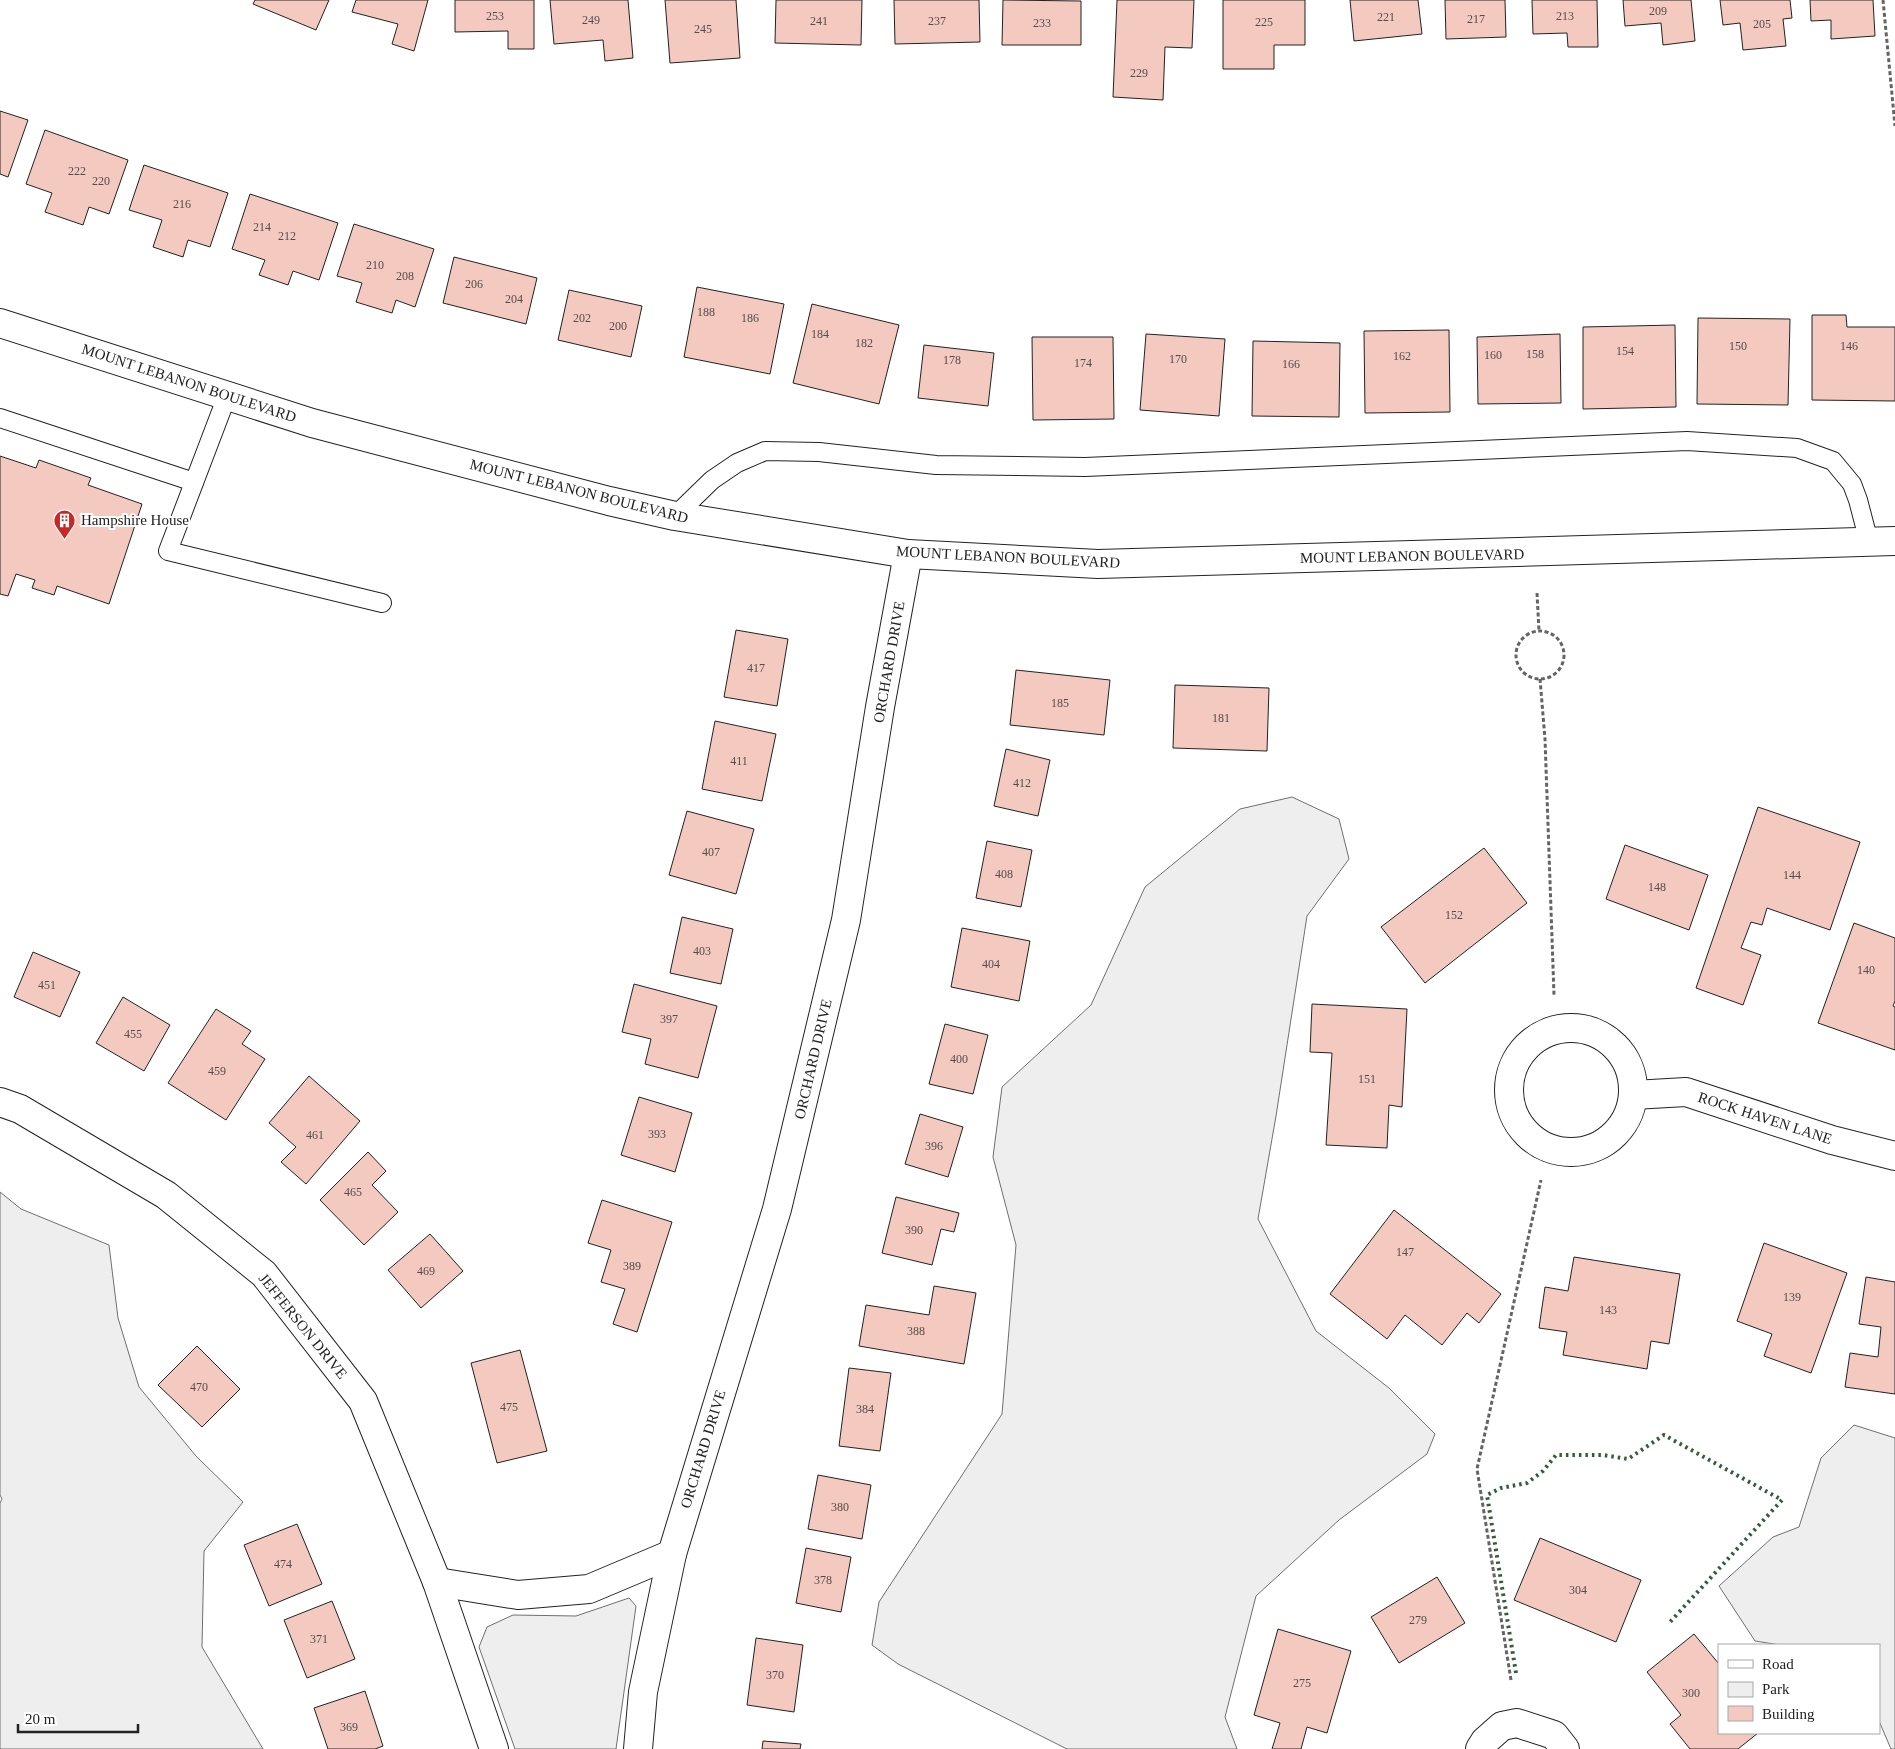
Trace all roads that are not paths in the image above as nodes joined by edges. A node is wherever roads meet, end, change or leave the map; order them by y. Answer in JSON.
{"nodes":[{"id":1,"x":0,"y":323,"type":"edge"},
{"id":2,"x":227,"y":396,"type":"junction"},
{"id":3,"x":0,"y":418,"type":"edge"},
{"id":4,"x":194,"y":482,"type":"junction"},
{"id":5,"x":675,"y":516,"type":"junction"},
{"id":6,"x":1882,"y":541,"type":"edge"},
{"id":7,"x":908,"y":554,"type":"junction"},
{"id":8,"x":382,"y":603,"type":"dead end"},
{"id":9,"x":1634,"y":1095,"type":"junction"},
{"id":10,"x":0,"y":1102,"type":"edge"},
{"id":11,"x":1895,"y":1156,"type":"edge"},
{"id":12,"x":672,"y":1554,"type":"junction"},
{"id":13,"x":437,"y":1582,"type":"junction"},
{"id":14,"x":494,"y":1749,"type":"edge"},
{"id":15,"x":638,"y":1749,"type":"edge"},
{"id":16,"x":1480,"y":1749,"type":"edge"},
{"id":17,"x":1565,"y":1749,"type":"edge"}],
"edges":[{"from":1,"to":2,"type":"street","name":"MOUNT LEBANON BOULEVARD"},
{"from":2,"to":4,"type":"lane"},
{"from":2,"to":5,"type":"street","name":"MOUNT LEBANON BOULEVARD"},
{"from":3,"to":4,"type":"lane"},
{"from":4,"to":8,"type":"lane"},
{"from":5,"to":6,"type":"lane"},
{"from":5,"to":7,"type":"street","name":"MOUNT LEBANON BOULEVARD"},
{"from":6,"to":7,"type":"street","name":"MOUNT LEBANON BOULEVARD"},
{"from":7,"to":12,"type":"street","name":"ORCHARD DRIVE"},
{"from":9,"to":9,"type":"street"},
{"from":9,"to":11,"type":"street","name":"ROCK HAVEN LANE"},
{"from":10,"to":13,"type":"street","name":"JEFFERSON DRIVE"},
{"from":12,"to":13,"type":"street"},
{"from":12,"to":15,"type":"street","name":"ORCHARD DRIVE"},
{"from":13,"to":14,"type":"street"},
{"from":16,"to":17,"type":"street"}]}
